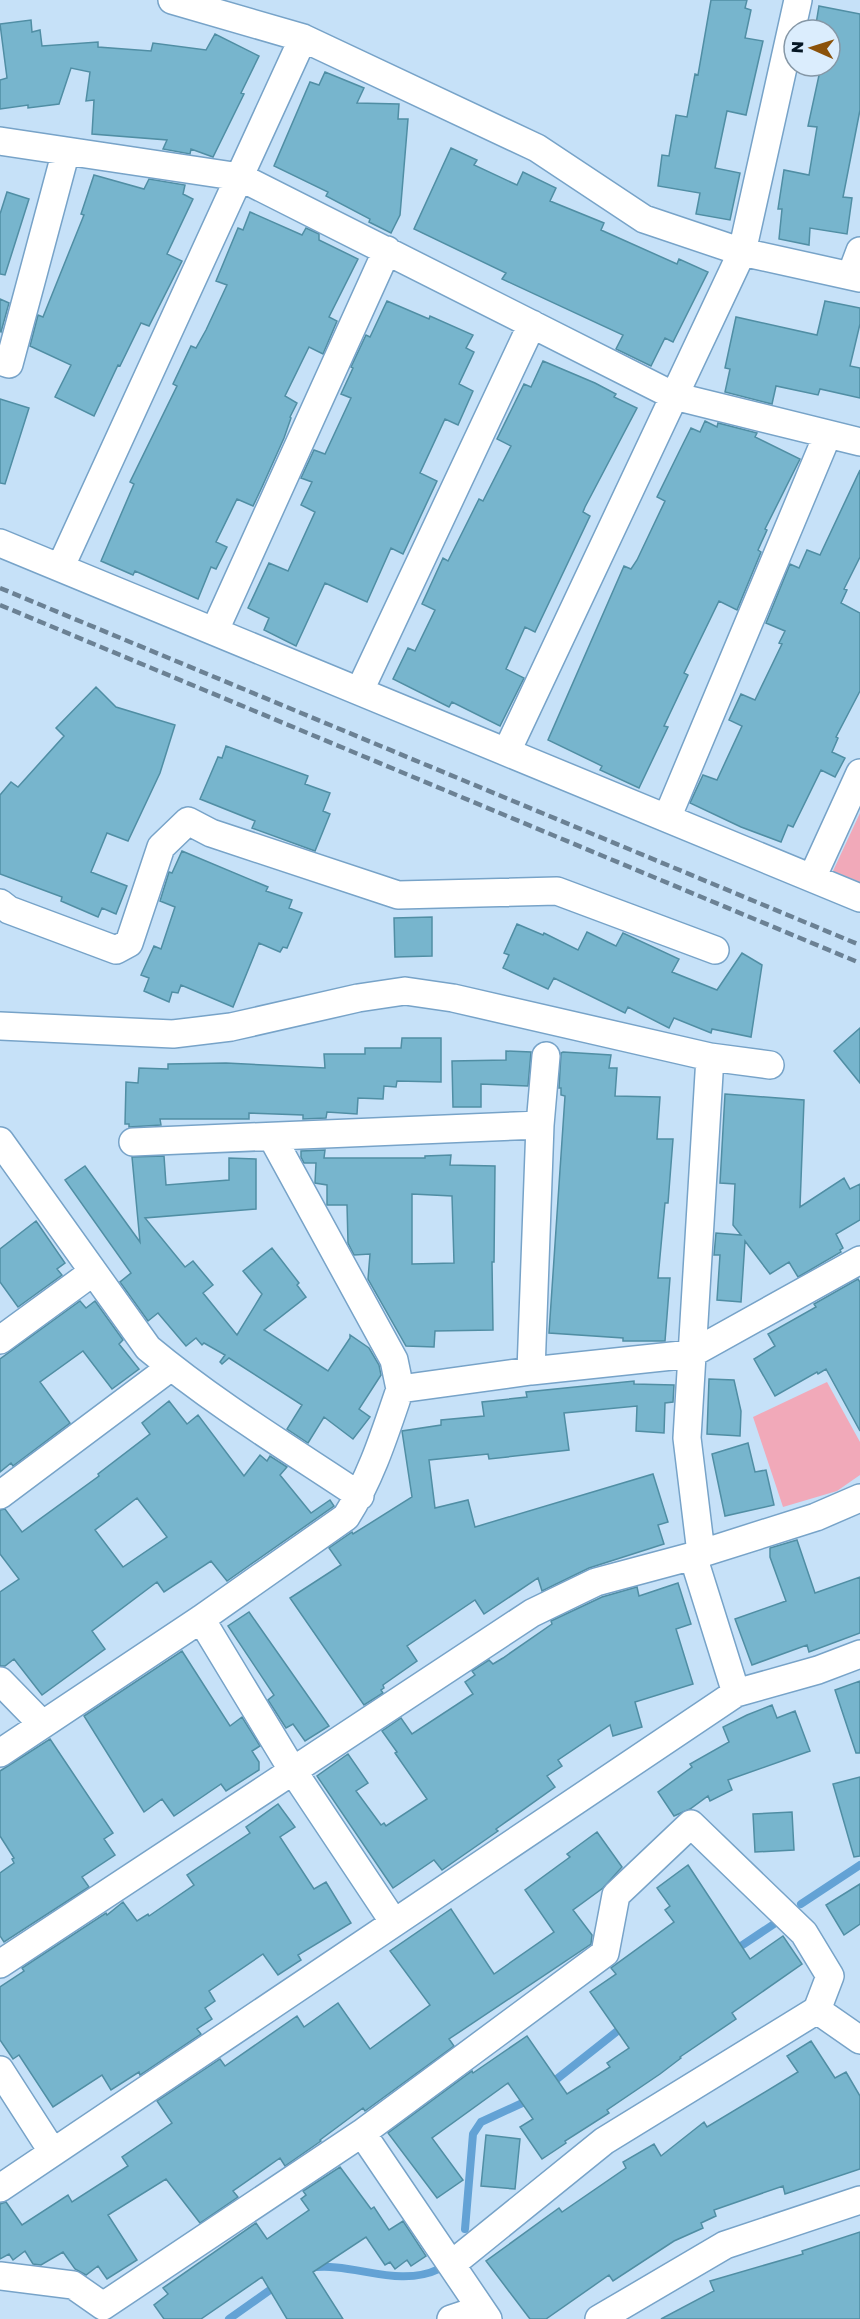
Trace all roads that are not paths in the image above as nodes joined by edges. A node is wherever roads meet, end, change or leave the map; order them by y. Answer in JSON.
{"nodes":[{"id":1,"x":172,"y":0,"type":"edge"},
{"id":2,"x":798,"y":0,"type":"edge"},
{"id":3,"x":303,"y":38,"type":"junction"},
{"id":4,"x":0,"y":141,"type":"edge"},
{"id":5,"x":66,"y":151,"type":"junction"},
{"id":6,"x":240,"y":177,"type":"junction"},
{"id":7,"x":387,"y":250,"type":"junction"},
{"id":8,"x":742,"y":252,"type":"junction"},
{"id":9,"x":857,"y":268,"type":"edge"},
{"id":10,"x":532,"y":324,"type":"junction"},
{"id":11,"x":0,"y":362,"type":"edge"},
{"id":12,"x":674,"y":396,"type":"junction"},
{"id":13,"x":827,"y":436,"type":"junction"},
{"id":14,"x":860,"y":442,"type":"edge"},
{"id":15,"x":0,"y":543,"type":"edge"},
{"id":16,"x":61,"y":566,"type":"junction"},
{"id":17,"x":215,"y":630,"type":"junction"},
{"id":18,"x":360,"y":690,"type":"junction"},
{"id":19,"x":507,"y":751,"type":"junction"},
{"id":20,"x":860,"y":773,"type":"edge"},
{"id":21,"x":667,"y":818,"type":"junction"},
{"id":22,"x":812,"y":878,"type":"junction"},
{"id":23,"x":860,"y":898,"type":"edge"},
{"id":24,"x":0,"y":903,"type":"edge"},
{"id":25,"x":715,"y":950,"type":"dead end"},
{"id":26,"x":0,"y":1026,"type":"edge"},
{"id":27,"x":546,"y":1056,"type":"dead end"},
{"id":28,"x":710,"y":1057,"type":"junction"},
{"id":29,"x":770,"y":1065,"type":"dead end"},
{"id":30,"x":540,"y":1125,"type":"junction"},
{"id":31,"x":272,"y":1137,"type":"junction"},
{"id":32,"x":0,"y":1141,"type":"edge"},
{"id":33,"x":133,"y":1142,"type":"dead end"},
{"id":34,"x":860,"y":1260,"type":"edge"},
{"id":35,"x":93,"y":1272,"type":"junction"},
{"id":36,"x":0,"y":1340,"type":"edge"},
{"id":37,"x":691,"y":1354,"type":"junction"},
{"id":38,"x":171,"y":1367,"type":"junction"},
{"id":39,"x":531,"y":1371,"type":"junction"},
{"id":40,"x":400,"y":1389,"type":"junction"},
{"id":41,"x":0,"y":1495,"type":"edge"},
{"id":42,"x":360,"y":1496,"type":"junction"},
{"id":43,"x":860,"y":1498,"type":"edge"},
{"id":44,"x":697,"y":1555,"type":"junction"},
{"id":45,"x":201,"y":1619,"type":"junction"},
{"id":46,"x":860,"y":1654,"type":"edge"},
{"id":47,"x":0,"y":1681,"type":"edge"},
{"id":48,"x":736,"y":1693,"type":"junction"},
{"id":49,"x":42,"y":1724,"type":"junction"},
{"id":50,"x":0,"y":1753,"type":"edge"},
{"id":51,"x":293,"y":1771,"type":"junction"},
{"id":52,"x":393,"y":1922,"type":"junction"},
{"id":53,"x":0,"y":1964,"type":"edge"},
{"id":54,"x":818,"y":2010,"type":"junction"},
{"id":55,"x":860,"y":2040,"type":"edge"},
{"id":56,"x":0,"y":2070,"type":"edge"},
{"id":57,"x":362,"y":2133,"type":"junction"},
{"id":58,"x":52,"y":2151,"type":"junction"},
{"id":59,"x":0,"y":2188,"type":"edge"},
{"id":60,"x":860,"y":2200,"type":"edge"},
{"id":61,"x":452,"y":2265,"type":"junction"},
{"id":62,"x":0,"y":2276,"type":"edge"},
{"id":63,"x":484,"y":2314,"type":"edge"},
{"id":64,"x":451,"y":2319,"type":"edge"},
{"id":65,"x":599,"y":2319,"type":"edge"}],
"edges":[{"from":1,"to":3,"type":"street"},
{"from":2,"to":8,"type":"street"},
{"from":3,"to":6,"type":"street"},
{"from":3,"to":8,"type":"street"},
{"from":4,"to":5,"type":"street"},
{"from":5,"to":6,"type":"street"},
{"from":5,"to":11,"type":"street"},
{"from":6,"to":7,"type":"street"},
{"from":6,"to":16,"type":"street"},
{"from":7,"to":10,"type":"street"},
{"from":7,"to":17,"type":"street"},
{"from":8,"to":9,"type":"street"},
{"from":8,"to":12,"type":"street"},
{"from":10,"to":12,"type":"street"},
{"from":10,"to":18,"type":"street"},
{"from":12,"to":13,"type":"street"},
{"from":12,"to":19,"type":"street"},
{"from":13,"to":14,"type":"street"},
{"from":13,"to":21,"type":"street"},
{"from":15,"to":16,"type":"street"},
{"from":16,"to":17,"type":"street"},
{"from":17,"to":18,"type":"street"},
{"from":18,"to":19,"type":"street"},
{"from":19,"to":21,"type":"street"},
{"from":20,"to":22,"type":"street"},
{"from":21,"to":22,"type":"street"},
{"from":22,"to":23,"type":"street"},
{"from":24,"to":25,"type":"street"},
{"from":26,"to":28,"type":"street"},
{"from":27,"to":30,"type":"street"},
{"from":28,"to":29,"type":"street"},
{"from":28,"to":37,"type":"street"},
{"from":30,"to":31,"type":"street"},
{"from":30,"to":39,"type":"street"},
{"from":31,"to":33,"type":"street"},
{"from":31,"to":40,"type":"street"},
{"from":32,"to":35,"type":"street"},
{"from":34,"to":37,"type":"street"},
{"from":35,"to":36,"type":"street"},
{"from":35,"to":38,"type":"street"},
{"from":37,"to":39,"type":"street"},
{"from":37,"to":44,"type":"street"},
{"from":38,"to":41,"type":"street"},
{"from":38,"to":42,"type":"street"},
{"from":39,"to":40,"type":"street"},
{"from":40,"to":42,"type":"street"},
{"from":42,"to":45,"type":"street"},
{"from":43,"to":44,"type":"street"},
{"from":44,"to":48,"type":"street"},
{"from":44,"to":51,"type":"street"},
{"from":45,"to":49,"type":"street"},
{"from":45,"to":51,"type":"street"},
{"from":46,"to":48,"type":"street"},
{"from":47,"to":49,"type":"street"},
{"from":48,"to":52,"type":"street"},
{"from":49,"to":50,"type":"street"},
{"from":51,"to":52,"type":"street"},
{"from":51,"to":53,"type":"street"},
{"from":52,"to":58,"type":"street"},
{"from":54,"to":55,"type":"street"},
{"from":54,"to":57,"type":"street"},
{"from":54,"to":61,"type":"street"},
{"from":56,"to":58,"type":"street"},
{"from":57,"to":61,"type":"street"},
{"from":57,"to":62,"type":"street"},
{"from":58,"to":59,"type":"street"},
{"from":60,"to":65,"type":"street"},
{"from":61,"to":63,"type":"street"},
{"from":63,"to":64,"type":"street"}]}
